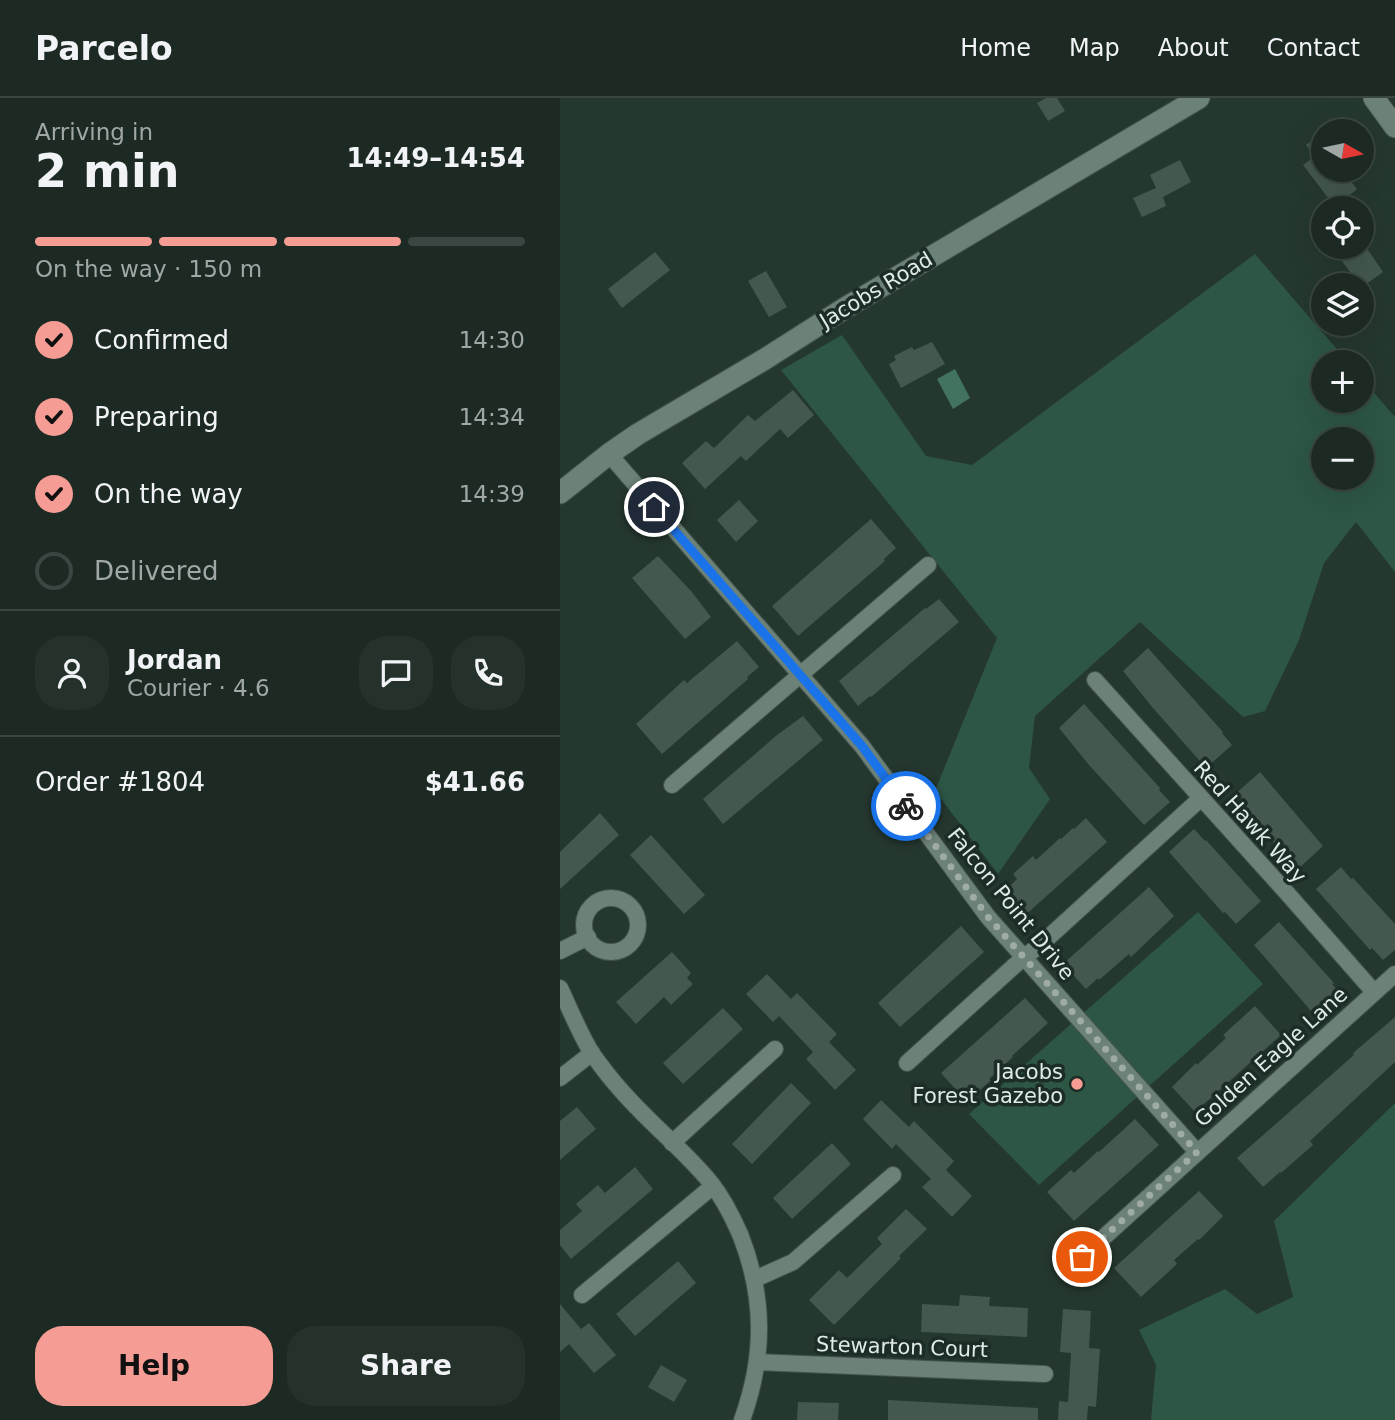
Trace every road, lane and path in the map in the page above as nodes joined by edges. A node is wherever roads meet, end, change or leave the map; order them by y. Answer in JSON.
{"nodes":[{"id":1,"x":1199,"y":98,"type":"edge"},
{"id":2,"x":1374,"y":98,"type":"edge"},
{"id":3,"x":1395,"y":127,"type":"edge"},
{"id":4,"x":609,"y":454,"type":"junction"},
{"id":5,"x":560,"y":493,"type":"edge"},
{"id":6,"x":928,"y":565,"type":"dead end"},
{"id":7,"x":800,"y":674,"type":"junction"},
{"id":8,"x":1095,"y":680,"type":"dead end"},
{"id":9,"x":672,"y":785,"type":"dead end"},
{"id":10,"x":1200,"y":799,"type":"junction"},
{"id":11,"x":588,"y":937,"type":"dead end"},
{"id":12,"x":560,"y":951,"type":"edge"},
{"id":13,"x":1024,"y":957,"type":"junction"},
{"id":14,"x":1395,"y":974,"type":"edge"},
{"id":15,"x":560,"y":988,"type":"edge"},
{"id":16,"x":1374,"y":992,"type":"junction"},
{"id":17,"x":775,"y":1049,"type":"dead end"},
{"id":18,"x":592,"y":1053,"type":"junction"},
{"id":19,"x":907,"y":1063,"type":"dead end"},
{"id":20,"x":560,"y":1078,"type":"edge"},
{"id":21,"x":672,"y":1143,"type":"junction"},
{"id":22,"x":1197,"y":1152,"type":"junction"},
{"id":23,"x":894,"y":1175,"type":"dead end"},
{"id":24,"x":713,"y":1186,"type":"junction"},
{"id":25,"x":1082,"y":1257,"type":"dead end"},
{"id":26,"x":755,"y":1279,"type":"junction"},
{"id":27,"x":582,"y":1295,"type":"dead end"},
{"id":28,"x":758,"y":1362,"type":"junction"},
{"id":29,"x":1045,"y":1374,"type":"dead end"},
{"id":30,"x":742,"y":1420,"type":"edge"}],
"edges":[{"from":1,"to":4,"type":"street","name":"Jacobs Road"},
{"from":2,"to":3,"type":"street"},
{"from":4,"to":5,"type":"street","name":"Jacobs Road"},
{"from":4,"to":7,"type":"street","name":"Falcon Point Drive"},
{"from":6,"to":7,"type":"street"},
{"from":7,"to":9,"type":"street"},
{"from":7,"to":13,"type":"street","name":"Falcon Point Drive"},
{"from":8,"to":10,"type":"street","name":"Red Hawk Way"},
{"from":10,"to":13,"type":"street"},
{"from":10,"to":16,"type":"street","name":"Red Hawk Way"},
{"from":11,"to":12,"type":"street"},
{"from":13,"to":19,"type":"street"},
{"from":13,"to":22,"type":"street","name":"Falcon Point Drive"},
{"from":14,"to":16,"type":"street","name":"Golden Eagle Lane"},
{"from":15,"to":18,"type":"street"},
{"from":16,"to":22,"type":"street","name":"Golden Eagle Lane"},
{"from":17,"to":21,"type":"street"},
{"from":18,"to":20,"type":"street"},
{"from":18,"to":21,"type":"street"},
{"from":21,"to":24,"type":"street"},
{"from":22,"to":25,"type":"street","name":"Golden Eagle Lane"},
{"from":23,"to":26,"type":"street"},
{"from":24,"to":26,"type":"street"},
{"from":24,"to":27,"type":"street"},
{"from":26,"to":28,"type":"street"},
{"from":28,"to":29,"type":"street","name":"Stewarton Court"},
{"from":28,"to":30,"type":"street"}]}
